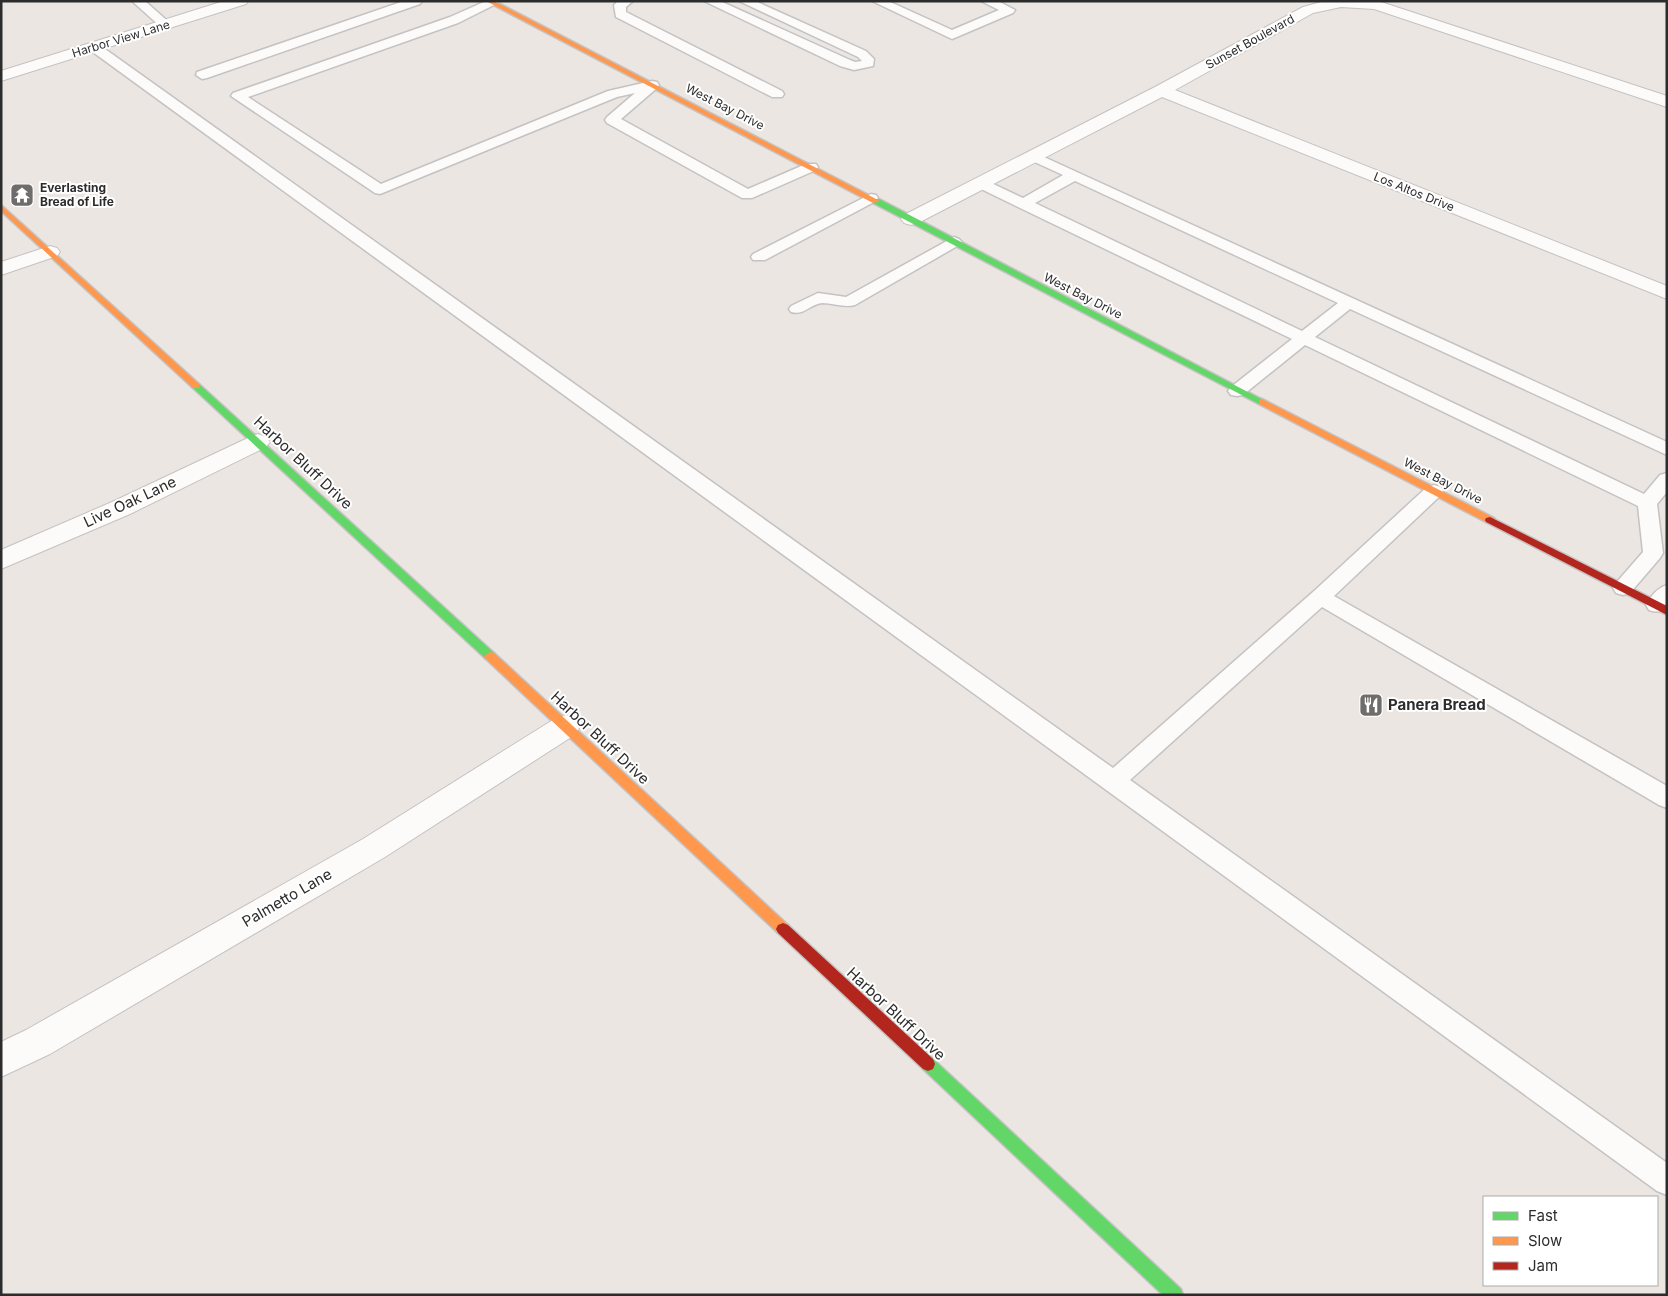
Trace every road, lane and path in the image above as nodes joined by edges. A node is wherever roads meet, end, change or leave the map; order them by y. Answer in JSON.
{"nodes":[{"id":1,"x":138,"y":1,"type":"edge"},
{"id":2,"x":241,"y":1,"type":"edge"},
{"id":3,"x":416,"y":1,"type":"edge"},
{"id":4,"x":627,"y":1,"type":"edge"},
{"id":5,"x":710,"y":1,"type":"edge"},
{"id":6,"x":745,"y":1,"type":"edge"},
{"id":7,"x":878,"y":1,"type":"edge"},
{"id":8,"x":987,"y":1,"type":"edge"},
{"id":9,"x":493,"y":2,"type":"edge"},
{"id":10,"x":166,"y":25,"type":"junction"},
{"id":11,"x":94,"y":47,"type":"junction"},
{"id":12,"x":202,"y":75,"type":"dead end"},
{"id":13,"x":1,"y":76,"type":"edge"},
{"id":14,"x":652,"y":85,"type":"junction"},
{"id":15,"x":1161,"y":91,"type":"junction"},
{"id":16,"x":777,"y":94,"type":"dead end"},
{"id":17,"x":1667,"y":102,"type":"edge"},
{"id":18,"x":1033,"y":156,"type":"junction"},
{"id":19,"x":811,"y":168,"type":"junction"},
{"id":20,"x":1074,"y":175,"type":"junction"},
{"id":21,"x":980,"y":183,"type":"junction"},
{"id":22,"x":871,"y":198,"type":"junction"},
{"id":23,"x":1023,"y":204,"type":"junction"},
{"id":24,"x":1,"y":206,"type":"edge"},
{"id":25,"x":910,"y":219,"type":"junction"},
{"id":26,"x":954,"y":242,"type":"junction"},
{"id":27,"x":50,"y":252,"type":"junction"},
{"id":28,"x":758,"y":256,"type":"dead end"},
{"id":29,"x":1,"y":269,"type":"edge"},
{"id":30,"x":1667,"y":293,"type":"edge"},
{"id":31,"x":1349,"y":302,"type":"junction"},
{"id":32,"x":797,"y":310,"type":"dead end"},
{"id":33,"x":1303,"y":338,"type":"junction"},
{"id":34,"x":1237,"y":391,"type":"junction"},
{"id":35,"x":258,"y":442,"type":"junction"},
{"id":36,"x":1667,"y":449,"type":"edge"},
{"id":37,"x":1667,"y":479,"type":"edge"},
{"id":38,"x":1434,"y":492,"type":"junction"},
{"id":39,"x":1647,"y":503,"type":"junction"},
{"id":40,"x":1,"y":560,"type":"edge"},
{"id":41,"x":1622,"y":588,"type":"junction"},
{"id":42,"x":1320,"y":597,"type":"junction"},
{"id":43,"x":1663,"y":603,"type":"edge"},
{"id":44,"x":566,"y":726,"type":"junction"},
{"id":45,"x":1113,"y":782,"type":"junction"},
{"id":46,"x":1667,"y":798,"type":"edge"},
{"id":47,"x":1,"y":1060,"type":"edge"},
{"id":48,"x":1667,"y":1181,"type":"edge"},
{"id":49,"x":1175,"y":1295,"type":"edge"}],
"edges":[{"from":1,"to":10,"type":"lane"},
{"from":2,"to":10,"type":"street","name":"Harbor View Lane"},
{"from":3,"to":12,"type":"lane"},
{"from":4,"to":16,"type":"lane"},
{"from":5,"to":6,"type":"lane"},
{"from":7,"to":8,"type":"lane"},
{"from":9,"to":14,"type":"main road","name":"West Bay Drive"},
{"from":9,"to":14,"type":"lane"},
{"from":10,"to":11,"type":"street","name":"Harbor View Lane"},
{"from":11,"to":13,"type":"street","name":"Harbor View Lane"},
{"from":11,"to":45,"type":"lane"},
{"from":14,"to":19,"type":"main road","name":"West Bay Drive"},
{"from":14,"to":19,"type":"lane"},
{"from":15,"to":17,"type":"street","name":"Sunset Boulevard"},
{"from":15,"to":18,"type":"street","name":"Sunset Boulevard"},
{"from":15,"to":30,"type":"street","name":"Los Altos Drive"},
{"from":18,"to":20,"type":"lane"},
{"from":18,"to":21,"type":"street","name":"Sunset Boulevard"},
{"from":19,"to":22,"type":"main road","name":"West Bay Drive"},
{"from":20,"to":23,"type":"lane"},
{"from":20,"to":31,"type":"lane"},
{"from":21,"to":23,"type":"lane"},
{"from":21,"to":25,"type":"street","name":"Sunset Boulevard"},
{"from":22,"to":25,"type":"main road","name":"West Bay Drive"},
{"from":22,"to":28,"type":"lane"},
{"from":23,"to":33,"type":"lane"},
{"from":24,"to":27,"type":"main road","name":"Harbor Bluff Drive"},
{"from":25,"to":26,"type":"main road","name":"West Bay Drive"},
{"from":26,"to":32,"type":"lane"},
{"from":26,"to":34,"type":"main road","name":"West Bay Drive"},
{"from":27,"to":29,"type":"street"},
{"from":27,"to":35,"type":"main road","name":"Harbor Bluff Drive"},
{"from":31,"to":33,"type":"lane"},
{"from":31,"to":36,"type":"lane"},
{"from":33,"to":34,"type":"lane"},
{"from":33,"to":39,"type":"lane"},
{"from":34,"to":38,"type":"main road","name":"West Bay Drive"},
{"from":35,"to":40,"type":"street","name":"Live Oak Lane"},
{"from":35,"to":44,"type":"main road","name":"Harbor Bluff Drive"},
{"from":37,"to":39,"type":"lane"},
{"from":38,"to":41,"type":"main road","name":"West Bay Drive"},
{"from":38,"to":42,"type":"lane"},
{"from":39,"to":41,"type":"lane"},
{"from":41,"to":43,"type":"main road","name":"West Bay Drive"},
{"from":42,"to":45,"type":"lane"},
{"from":42,"to":46,"type":"lane"},
{"from":44,"to":47,"type":"street","name":"Palmetto Lane"},
{"from":44,"to":49,"type":"main road","name":"Harbor Bluff Drive"},
{"from":45,"to":48,"type":"lane"}]}
